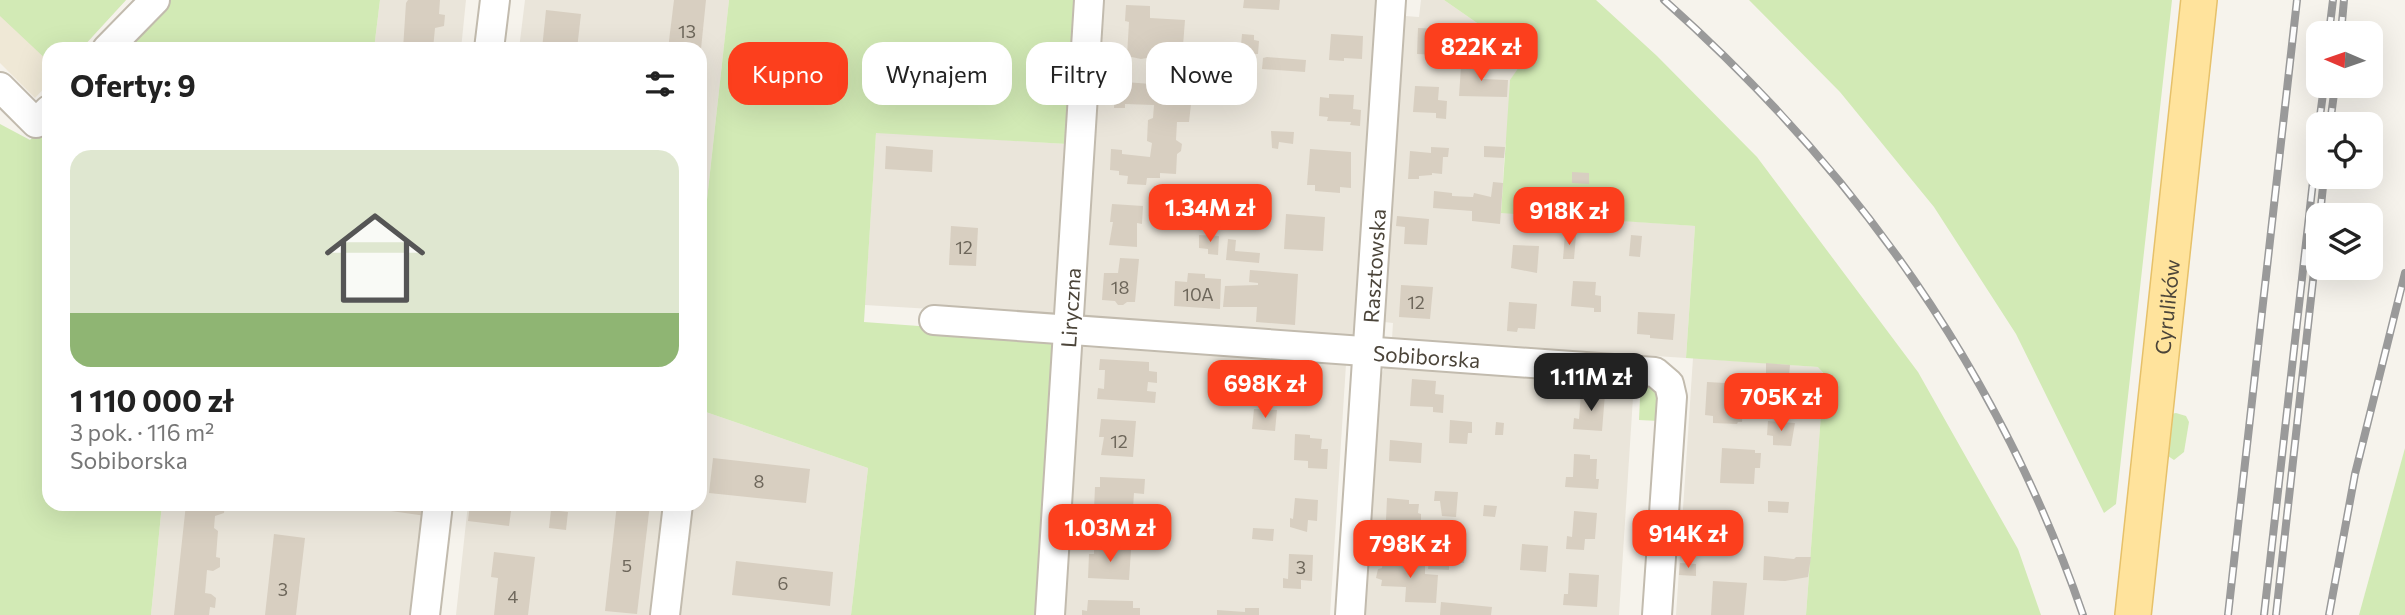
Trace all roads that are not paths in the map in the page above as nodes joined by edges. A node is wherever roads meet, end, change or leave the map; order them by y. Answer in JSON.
{"nodes":[{"id":1,"x":155,"y":0,"type":"edge"},
{"id":2,"x":495,"y":0,"type":"edge"},
{"id":3,"x":1089,"y":0,"type":"edge"},
{"id":4,"x":1391,"y":0,"type":"edge"},
{"id":5,"x":2200,"y":0,"type":"edge"},
{"id":6,"x":114,"y":42,"type":"edge"},
{"id":7,"x":490,"y":42,"type":"edge"},
{"id":8,"x":0,"y":87,"type":"edge"},
{"id":9,"x":42,"y":115,"type":"edge"},
{"id":10,"x":934,"y":320,"type":"dead end"},
{"id":11,"x":1069,"y":329,"type":"junction"},
{"id":12,"x":1368,"y":351,"type":"junction"},
{"id":13,"x":437,"y":511,"type":"edge"},
{"id":14,"x":677,"y":511,"type":"edge"},
{"id":15,"x":425,"y":615,"type":"edge"},
{"id":16,"x":665,"y":615,"type":"edge"},
{"id":17,"x":1050,"y":615,"type":"edge"},
{"id":18,"x":1350,"y":615,"type":"edge"},
{"id":19,"x":1657,"y":615,"type":"edge"},
{"id":20,"x":2133,"y":615,"type":"edge"}],
"edges":[{"from":1,"to":6,"type":"street"},
{"from":2,"to":7,"type":"street"},
{"from":3,"to":11,"type":"street","name":"Liryczna"},
{"from":4,"to":12,"type":"street","name":"Rasztowska"},
{"from":5,"to":20,"type":"main road","name":"Cyrulików"},
{"from":8,"to":9,"type":"street"},
{"from":10,"to":11,"type":"street","name":"Sobiborska"},
{"from":11,"to":12,"type":"street","name":"Sobiborska"},
{"from":11,"to":17,"type":"street","name":"Liryczna"},
{"from":12,"to":18,"type":"street","name":"Rasztowska"},
{"from":12,"to":19,"type":"street","name":"Sobiborska"},
{"from":13,"to":15,"type":"street"},
{"from":14,"to":16,"type":"street"}]}
